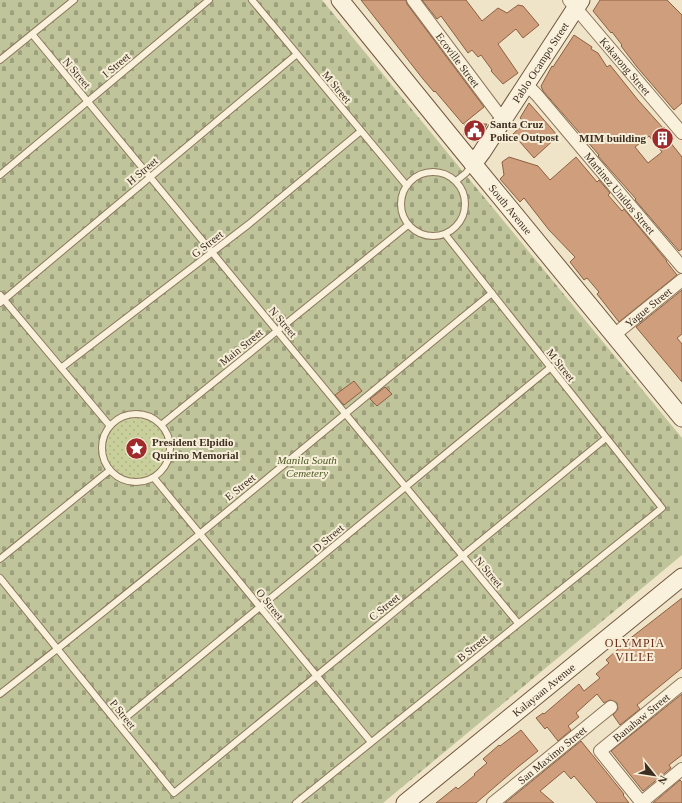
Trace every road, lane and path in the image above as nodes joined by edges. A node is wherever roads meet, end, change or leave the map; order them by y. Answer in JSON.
{"nodes":[{"id":1,"x":74,"y":0,"type":"edge"},
{"id":2,"x":209,"y":0,"type":"edge"},
{"id":3,"x":252,"y":0,"type":"edge"},
{"id":4,"x":340,"y":0,"type":"edge"},
{"id":5,"x":414,"y":0,"type":"edge"},
{"id":6,"x":575,"y":3,"type":"edge"},
{"id":7,"x":32,"y":34,"type":"junction"},
{"id":8,"x":297,"y":54,"type":"junction"},
{"id":9,"x":0,"y":60,"type":"edge"},
{"id":10,"x":526,"y":84,"type":"junction"},
{"id":11,"x":88,"y":102,"type":"junction"},
{"id":12,"x":503,"y":120,"type":"junction"},
{"id":13,"x":361,"y":131,"type":"junction"},
{"id":14,"x":682,"y":133,"type":"edge"},
{"id":15,"x":473,"y":164,"type":"junction"},
{"id":16,"x":0,"y":175,"type":"edge"},
{"id":17,"x":150,"y":177,"type":"junction"},
{"id":18,"x":456,"y":181,"type":"junction"},
{"id":19,"x":407,"y":186,"type":"junction"},
{"id":20,"x":408,"y":225,"type":"junction"},
{"id":21,"x":445,"y":234,"type":"junction"},
{"id":22,"x":212,"y":253,"type":"junction"},
{"id":23,"x":682,"y":267,"type":"edge"},
{"id":24,"x":682,"y":280,"type":"edge"},
{"id":25,"x":492,"y":293,"type":"junction"},
{"id":26,"x":1,"y":299,"type":"edge"},
{"id":27,"x":277,"y":331,"type":"junction"},
{"id":28,"x":614,"y":335,"type":"junction"},
{"id":29,"x":551,"y":367,"type":"junction"},
{"id":30,"x":62,"y":368,"type":"junction"},
{"id":31,"x":345,"y":414,"type":"junction"},
{"id":32,"x":682,"y":418,"type":"edge"},
{"id":33,"x":161,"y":425,"type":"junction"},
{"id":34,"x":110,"y":426,"type":"junction"},
{"id":35,"x":606,"y":438,"type":"junction"},
{"id":36,"x":110,"y":470,"type":"junction"},
{"id":37,"x":154,"y":478,"type":"junction"},
{"id":38,"x":406,"y":487,"type":"junction"},
{"id":39,"x":662,"y":508,"type":"joint"},
{"id":40,"x":199,"y":534,"type":"junction"},
{"id":41,"x":462,"y":556,"type":"junction"},
{"id":42,"x":0,"y":559,"type":"edge"},
{"id":43,"x":682,"y":577,"type":"edge"},
{"id":44,"x":0,"y":578,"type":"edge"},
{"id":45,"x":260,"y":607,"type":"junction"},
{"id":46,"x":518,"y":623,"type":"junction"},
{"id":47,"x":58,"y":649,"type":"junction"},
{"id":48,"x":316,"y":676,"type":"junction"},
{"id":49,"x":682,"y":684,"type":"edge"},
{"id":50,"x":0,"y":694,"type":"edge"},
{"id":51,"x":611,"y":707,"type":"dead end"},
{"id":52,"x":118,"y":724,"type":"junction"},
{"id":53,"x":371,"y":742,"type":"junction"},
{"id":54,"x":682,"y":769,"type":"edge"},
{"id":55,"x":174,"y":792,"type":"joint"},
{"id":56,"x":296,"y":803,"type":"edge"},
{"id":57,"x":405,"y":803,"type":"edge"},
{"id":58,"x":493,"y":803,"type":"edge"},
{"id":59,"x":642,"y":803,"type":"edge"}],
"edges":[{"from":1,"to":7,"type":"lane"},
{"from":2,"to":11,"type":"lane","name":"I Street"},
{"from":3,"to":8,"type":"lane","name":"M Street"},
{"from":4,"to":15,"type":"main road","name":"South Avenue"},
{"from":5,"to":12,"type":"street","name":"Ecoville Street"},
{"from":6,"to":10,"type":"main road","name":"Pablo Ocampo Street"},
{"from":6,"to":14,"type":"street","name":"Kakarong Street"},
{"from":7,"to":9,"type":"lane"},
{"from":7,"to":11,"type":"lane","name":"N Street"},
{"from":8,"to":13,"type":"lane","name":"M Street"},
{"from":8,"to":17,"type":"lane","name":"H Street"},
{"from":10,"to":12,"type":"main road","name":"Pablo Ocampo Street"},
{"from":10,"to":23,"type":"street","name":"Martinez Unidos Street"},
{"from":11,"to":16,"type":"lane","name":"I Street"},
{"from":11,"to":17,"type":"lane","name":"N Street"},
{"from":12,"to":15,"type":"main road","name":"Pablo Ocampo Street"},
{"from":13,"to":19,"type":"lane","name":"M Street"},
{"from":13,"to":22,"type":"lane","name":"G Street"},
{"from":15,"to":18,"type":"lane"},
{"from":15,"to":28,"type":"main road","name":"South Avenue"},
{"from":17,"to":22,"type":"lane","name":"N Street"},
{"from":17,"to":26,"type":"lane","name":"H Street"},
{"from":18,"to":19,"type":"lane"},
{"from":18,"to":21,"type":"lane"},
{"from":19,"to":20,"type":"lane"},
{"from":20,"to":21,"type":"lane"},
{"from":20,"to":27,"type":"lane","name":"Main Street"},
{"from":21,"to":25,"type":"lane","name":"M Street"},
{"from":22,"to":27,"type":"lane","name":"N Street"},
{"from":22,"to":30,"type":"lane","name":"G Street"},
{"from":24,"to":28,"type":"street","name":"Yague Street"},
{"from":25,"to":29,"type":"lane","name":"M Street"},
{"from":25,"to":31,"type":"lane","name":"E Street"},
{"from":26,"to":30,"type":"lane"},
{"from":27,"to":31,"type":"lane","name":"N Street"},
{"from":27,"to":33,"type":"lane","name":"Main Street"},
{"from":28,"to":32,"type":"main road","name":"South Avenue"},
{"from":29,"to":35,"type":"lane","name":"M Street"},
{"from":29,"to":38,"type":"lane","name":"D Street"},
{"from":30,"to":34,"type":"lane"},
{"from":31,"to":38,"type":"lane","name":"N Street"},
{"from":31,"to":40,"type":"lane","name":"E Street"},
{"from":33,"to":34,"type":"lane"},
{"from":33,"to":37,"type":"lane"},
{"from":34,"to":36,"type":"lane"},
{"from":35,"to":39,"type":"lane","name":"M Street"},
{"from":35,"to":41,"type":"lane","name":"C Street"},
{"from":36,"to":37,"type":"lane"},
{"from":36,"to":42,"type":"lane"},
{"from":37,"to":40,"type":"lane","name":"O Street"},
{"from":38,"to":41,"type":"lane","name":"N Street"},
{"from":38,"to":45,"type":"lane","name":"D Street"},
{"from":39,"to":46,"type":"lane","name":"B Street"},
{"from":40,"to":45,"type":"lane","name":"O Street"},
{"from":40,"to":47,"type":"lane","name":"E Street"},
{"from":41,"to":46,"type":"lane","name":"N Street"},
{"from":41,"to":48,"type":"lane","name":"C Street"},
{"from":43,"to":57,"type":"main road","name":"Kalayaan Avenue"},
{"from":44,"to":47,"type":"lane","name":"P Street"},
{"from":45,"to":48,"type":"lane","name":"O Street"},
{"from":45,"to":52,"type":"lane","name":"D Street"},
{"from":46,"to":53,"type":"lane","name":"B Street"},
{"from":47,"to":50,"type":"lane","name":"E Street"},
{"from":47,"to":52,"type":"lane","name":"P Street"},
{"from":48,"to":53,"type":"lane","name":"O Street"},
{"from":48,"to":55,"type":"lane","name":"C Street"},
{"from":49,"to":59,"type":"street","name":"Banahaw Street"},
{"from":51,"to":58,"type":"street","name":"San Maximo Street"},
{"from":52,"to":55,"type":"lane","name":"P Street"},
{"from":53,"to":56,"type":"lane","name":"B Street"},
{"from":54,"to":59,"type":"street"}]}
